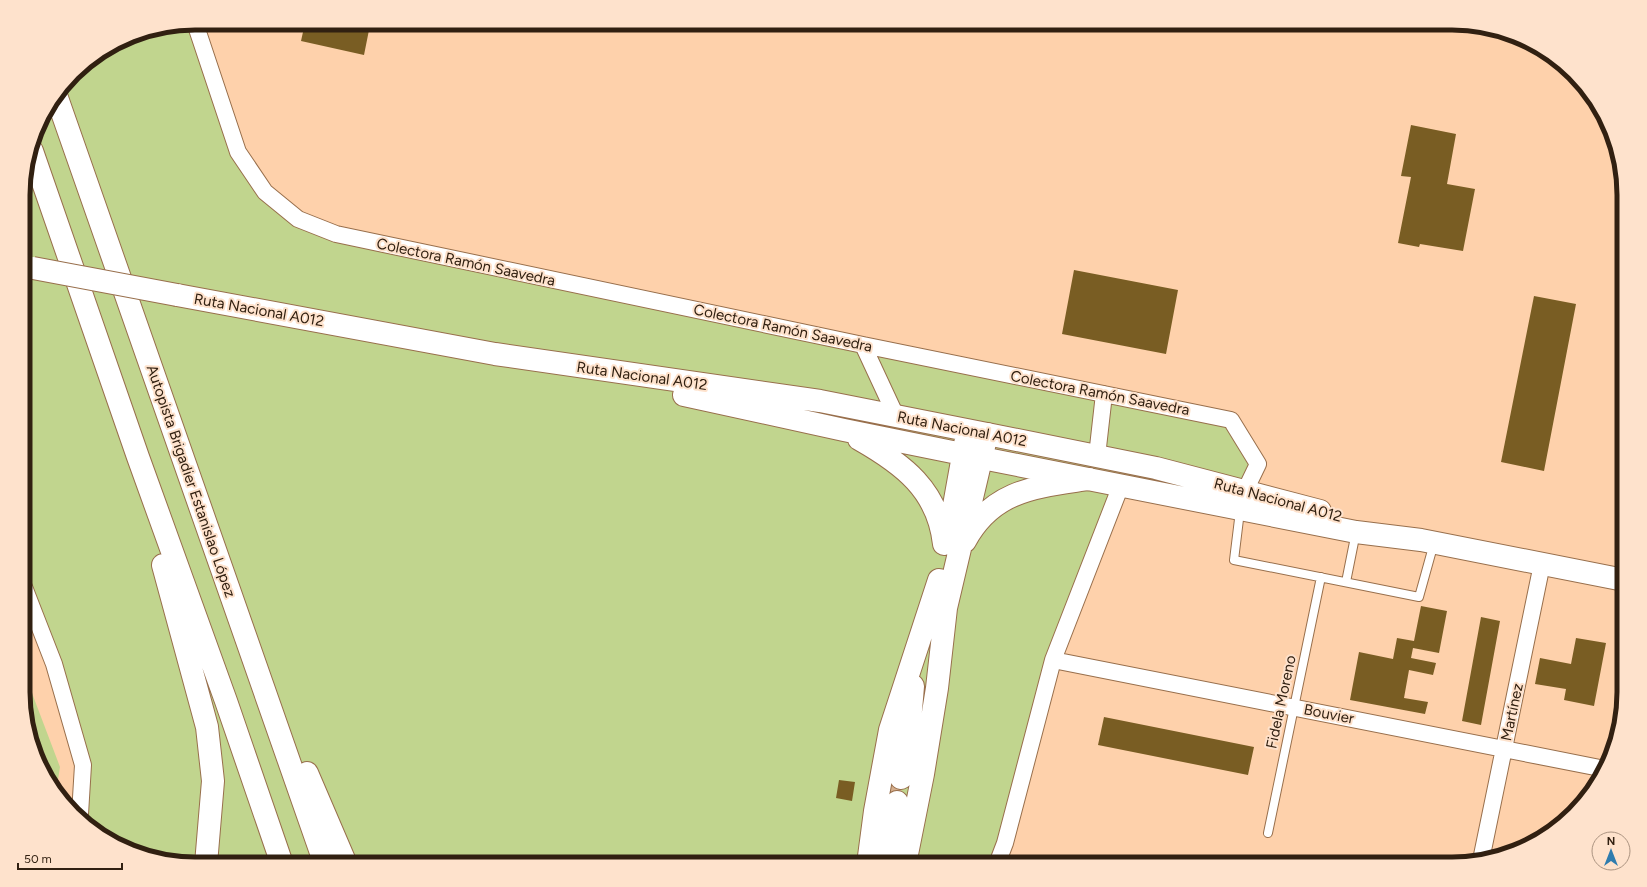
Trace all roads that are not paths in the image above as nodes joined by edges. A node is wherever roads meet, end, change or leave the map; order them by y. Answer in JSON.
{"nodes":[{"id":1,"x":198,"y":30,"type":"edge"},
{"id":2,"x":59,"y":103,"type":"edge"},
{"id":3,"x":34,"y":158,"type":"edge"},
{"id":4,"x":30,"y":267,"type":"edge"},
{"id":5,"x":863,"y":345,"type":"junction"},
{"id":6,"x":495,"y":354,"type":"junction"},
{"id":7,"x":1104,"y":394,"type":"junction"},
{"id":8,"x":896,"y":416,"type":"junction"},
{"id":9,"x":844,"y":430,"type":"junction"},
{"id":10,"x":977,"y":432,"type":"junction"},
{"id":11,"x":972,"y":456,"type":"junction"},
{"id":12,"x":1097,"y":456,"type":"junction"},
{"id":13,"x":138,"y":457,"type":"junction"},
{"id":14,"x":1088,"y":479,"type":"junction"},
{"id":15,"x":1121,"y":485,"type":"junction"},
{"id":16,"x":1243,"y":500,"type":"junction"},
{"id":17,"x":1357,"y":527,"type":"junction"},
{"id":18,"x":1427,"y":541,"type":"junction"},
{"id":19,"x":952,"y":554,"type":"junction"},
{"id":20,"x":1542,"y":564,"type":"junction"},
{"id":21,"x":1321,"y":577,"type":"junction"},
{"id":22,"x":1617,"y":579,"type":"edge"},
{"id":23,"x":1346,"y":582,"type":"junction"},
{"id":24,"x":30,"y":602,"type":"edge"},
{"id":25,"x":916,"y":655,"type":"junction"},
{"id":26,"x":1053,"y":660,"type":"junction"},
{"id":27,"x":937,"y":688,"type":"junction"},
{"id":28,"x":265,"y":692,"type":"junction"},
{"id":29,"x":1294,"y":708,"type":"junction"},
{"id":30,"x":1504,"y":749,"type":"junction"},
{"id":31,"x":1598,"y":768,"type":"edge"},
{"id":32,"x":897,"y":802,"type":"junction"},
{"id":33,"x":80,"y":811,"type":"edge"},
{"id":34,"x":1268,"y":833,"type":"dead end"},
{"id":35,"x":1482,"y":854,"type":"edge"},
{"id":36,"x":207,"y":857,"type":"edge"},
{"id":37,"x":280,"y":857,"type":"edge"},
{"id":38,"x":323,"y":857,"type":"edge"},
{"id":39,"x":343,"y":857,"type":"edge"},
{"id":40,"x":869,"y":857,"type":"edge"},
{"id":41,"x":877,"y":857,"type":"edge"},
{"id":42,"x":884,"y":857,"type":"edge"},
{"id":43,"x":895,"y":857,"type":"edge"},
{"id":44,"x":907,"y":857,"type":"edge"},
{"id":45,"x":918,"y":857,"type":"edge"},
{"id":46,"x":1000,"y":857,"type":"edge"}],
"edges":[{"from":1,"to":5,"type":"street","name":"Colectora Ramón Saavedra"},
{"from":2,"to":28,"type":"main road","name":"Autopista Brigadier Estanislao López"},
{"from":3,"to":13,"type":"main road"},
{"from":4,"to":6,"type":"main road","name":"Ruta Nacional A012","bridge":true},
{"from":5,"to":7,"type":"street","name":"Colectora Ramón Saavedra"},
{"from":5,"to":8,"type":"street"},
{"from":6,"to":8,"type":"main road","name":"Ruta Nacional A012"},
{"from":6,"to":9,"type":"main road","name":"Ruta Nacional A012"},
{"from":7,"to":12,"type":"street"},
{"from":7,"to":16,"type":"street","name":"Colectora Ramón Saavedra"},
{"from":8,"to":10,"type":"main road","name":"Ruta Nacional A012"},
{"from":9,"to":11,"type":"main road","name":"Ruta Nacional A012"},
{"from":9,"to":19,"type":"main road"},
{"from":10,"to":11,"type":"main road"},
{"from":10,"to":12,"type":"main road","name":"Ruta Nacional A012"},
{"from":11,"to":14,"type":"main road","name":"Ruta Nacional A012"},
{"from":11,"to":19,"type":"main road"},
{"from":12,"to":16,"type":"main road","name":"Ruta Nacional A012"},
{"from":13,"to":36,"type":"main road"},
{"from":13,"to":37,"type":"main road"},
{"from":14,"to":15,"type":"main road","name":"Ruta Nacional A012"},
{"from":14,"to":19,"type":"main road"},
{"from":15,"to":16,"type":"main road","name":"Ruta Nacional A012"},
{"from":15,"to":26,"type":"street"},
{"from":16,"to":17,"type":"main road","name":"Ruta Nacional A012"},
{"from":16,"to":21,"type":"lane"},
{"from":17,"to":18,"type":"main road","name":"Ruta Nacional A012"},
{"from":17,"to":23,"type":"lane"},
{"from":18,"to":20,"type":"main road","name":"Ruta Nacional A012"},
{"from":18,"to":23,"type":"lane"},
{"from":19,"to":25,"type":"main road"},
{"from":19,"to":27,"type":"main road"},
{"from":20,"to":22,"type":"main road","name":"Ruta Nacional A012"},
{"from":20,"to":30,"type":"street","name":"Martínez"},
{"from":21,"to":23,"type":"lane"},
{"from":21,"to":29,"type":"lane","name":"Fidela Moreno"},
{"from":24,"to":33,"type":"street"},
{"from":25,"to":27,"type":"main road"},
{"from":25,"to":40,"type":"main road"},
{"from":26,"to":29,"type":"street","name":"Bouvier"},
{"from":26,"to":46,"type":"street"},
{"from":27,"to":44,"type":"main road"},
{"from":27,"to":45,"type":"main road"},
{"from":28,"to":38,"type":"main road","name":"Autopista Brigadier Estanislao López"},
{"from":28,"to":39,"type":"main road"},
{"from":29,"to":30,"type":"street","name":"Bouvier"},
{"from":29,"to":34,"type":"lane","name":"Fidela Moreno"},
{"from":30,"to":31,"type":"street","name":"Bouvier"},
{"from":30,"to":35,"type":"street","name":"Martínez"},
{"from":32,"to":41,"type":"main road"},
{"from":32,"to":42,"type":"main road"},
{"from":32,"to":43,"type":"main road"}]}
